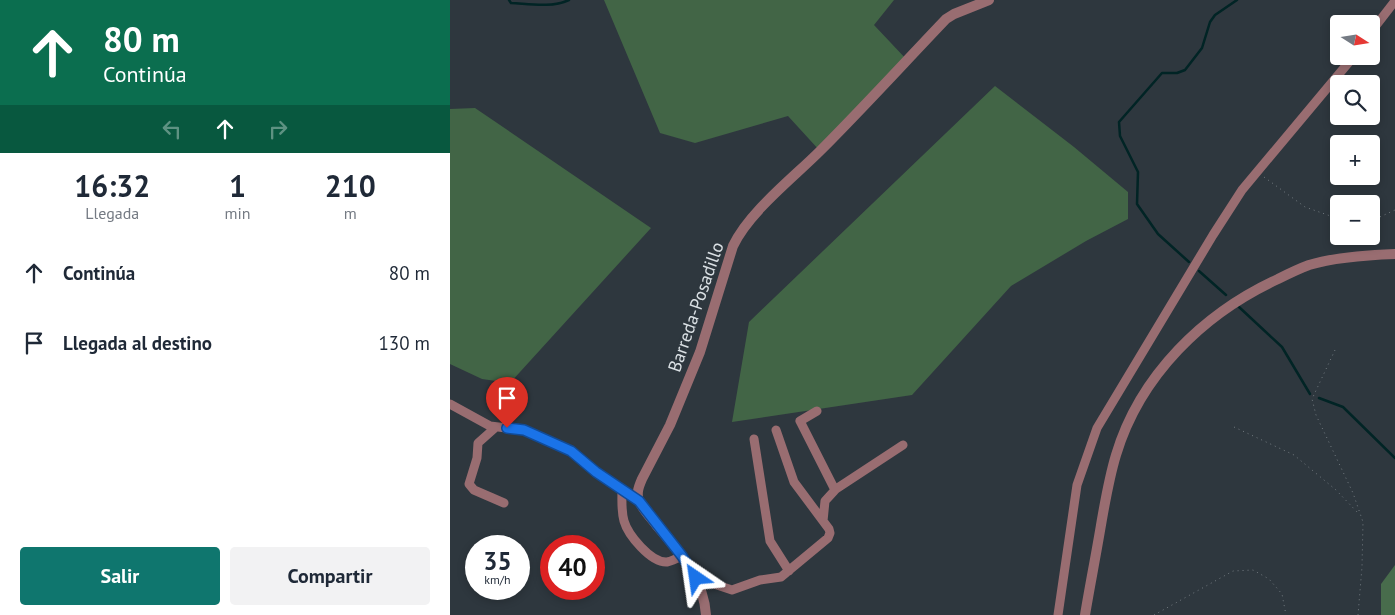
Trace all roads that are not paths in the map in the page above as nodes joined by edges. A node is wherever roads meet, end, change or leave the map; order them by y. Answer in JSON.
{"nodes":[{"id":1,"x":989,"y":0,"type":"edge"},
{"id":2,"x":1395,"y":1,"type":"edge"},
{"id":3,"x":1380,"y":20,"type":"edge"},
{"id":4,"x":1346,"y":65,"type":"edge"},
{"id":5,"x":1395,"y":254,"type":"edge"},
{"id":6,"x":450,"y":404,"type":"edge"},
{"id":7,"x":817,"y":411,"type":"dead end"},
{"id":8,"x":496,"y":427,"type":"junction"},
{"id":9,"x":776,"y":430,"type":"dead end"},
{"id":10,"x":754,"y":439,"type":"dead end"},
{"id":11,"x":903,"y":445,"type":"dead end"},
{"id":12,"x":622,"y":489,"type":"junction"},
{"id":13,"x":835,"y":490,"type":"junction"},
{"id":14,"x":639,"y":501,"type":"junction"},
{"id":15,"x":504,"y":503,"type":"dead end"},
{"id":16,"x":823,"y":521,"type":"junction"},
{"id":17,"x":682,"y":556,"type":"junction"},
{"id":18,"x":789,"y":571,"type":"junction"},
{"id":19,"x":697,"y":582,"type":"junction"},
{"id":20,"x":706,"y":615,"type":"edge"},
{"id":21,"x":1058,"y":615,"type":"edge"},
{"id":22,"x":1085,"y":615,"type":"edge"}],
"edges":[{"from":1,"to":14,"type":"street","name":"Barreda-Posadillo"},
{"from":2,"to":3,"type":"street"},
{"from":4,"to":21,"type":"street"},
{"from":5,"to":22,"type":"street"},
{"from":6,"to":8,"type":"street"},
{"from":7,"to":13,"type":"street"},
{"from":8,"to":12,"type":"street"},
{"from":8,"to":15,"type":"street"},
{"from":9,"to":16,"type":"street"},
{"from":10,"to":18,"type":"street"},
{"from":11,"to":13,"type":"street"},
{"from":12,"to":14,"type":"street"},
{"from":12,"to":17,"type":"street"},
{"from":13,"to":16,"type":"street"},
{"from":14,"to":17,"type":"street"},
{"from":16,"to":18,"type":"street"},
{"from":17,"to":19,"type":"street"},
{"from":18,"to":19,"type":"street"},
{"from":19,"to":20,"type":"street"}]}
